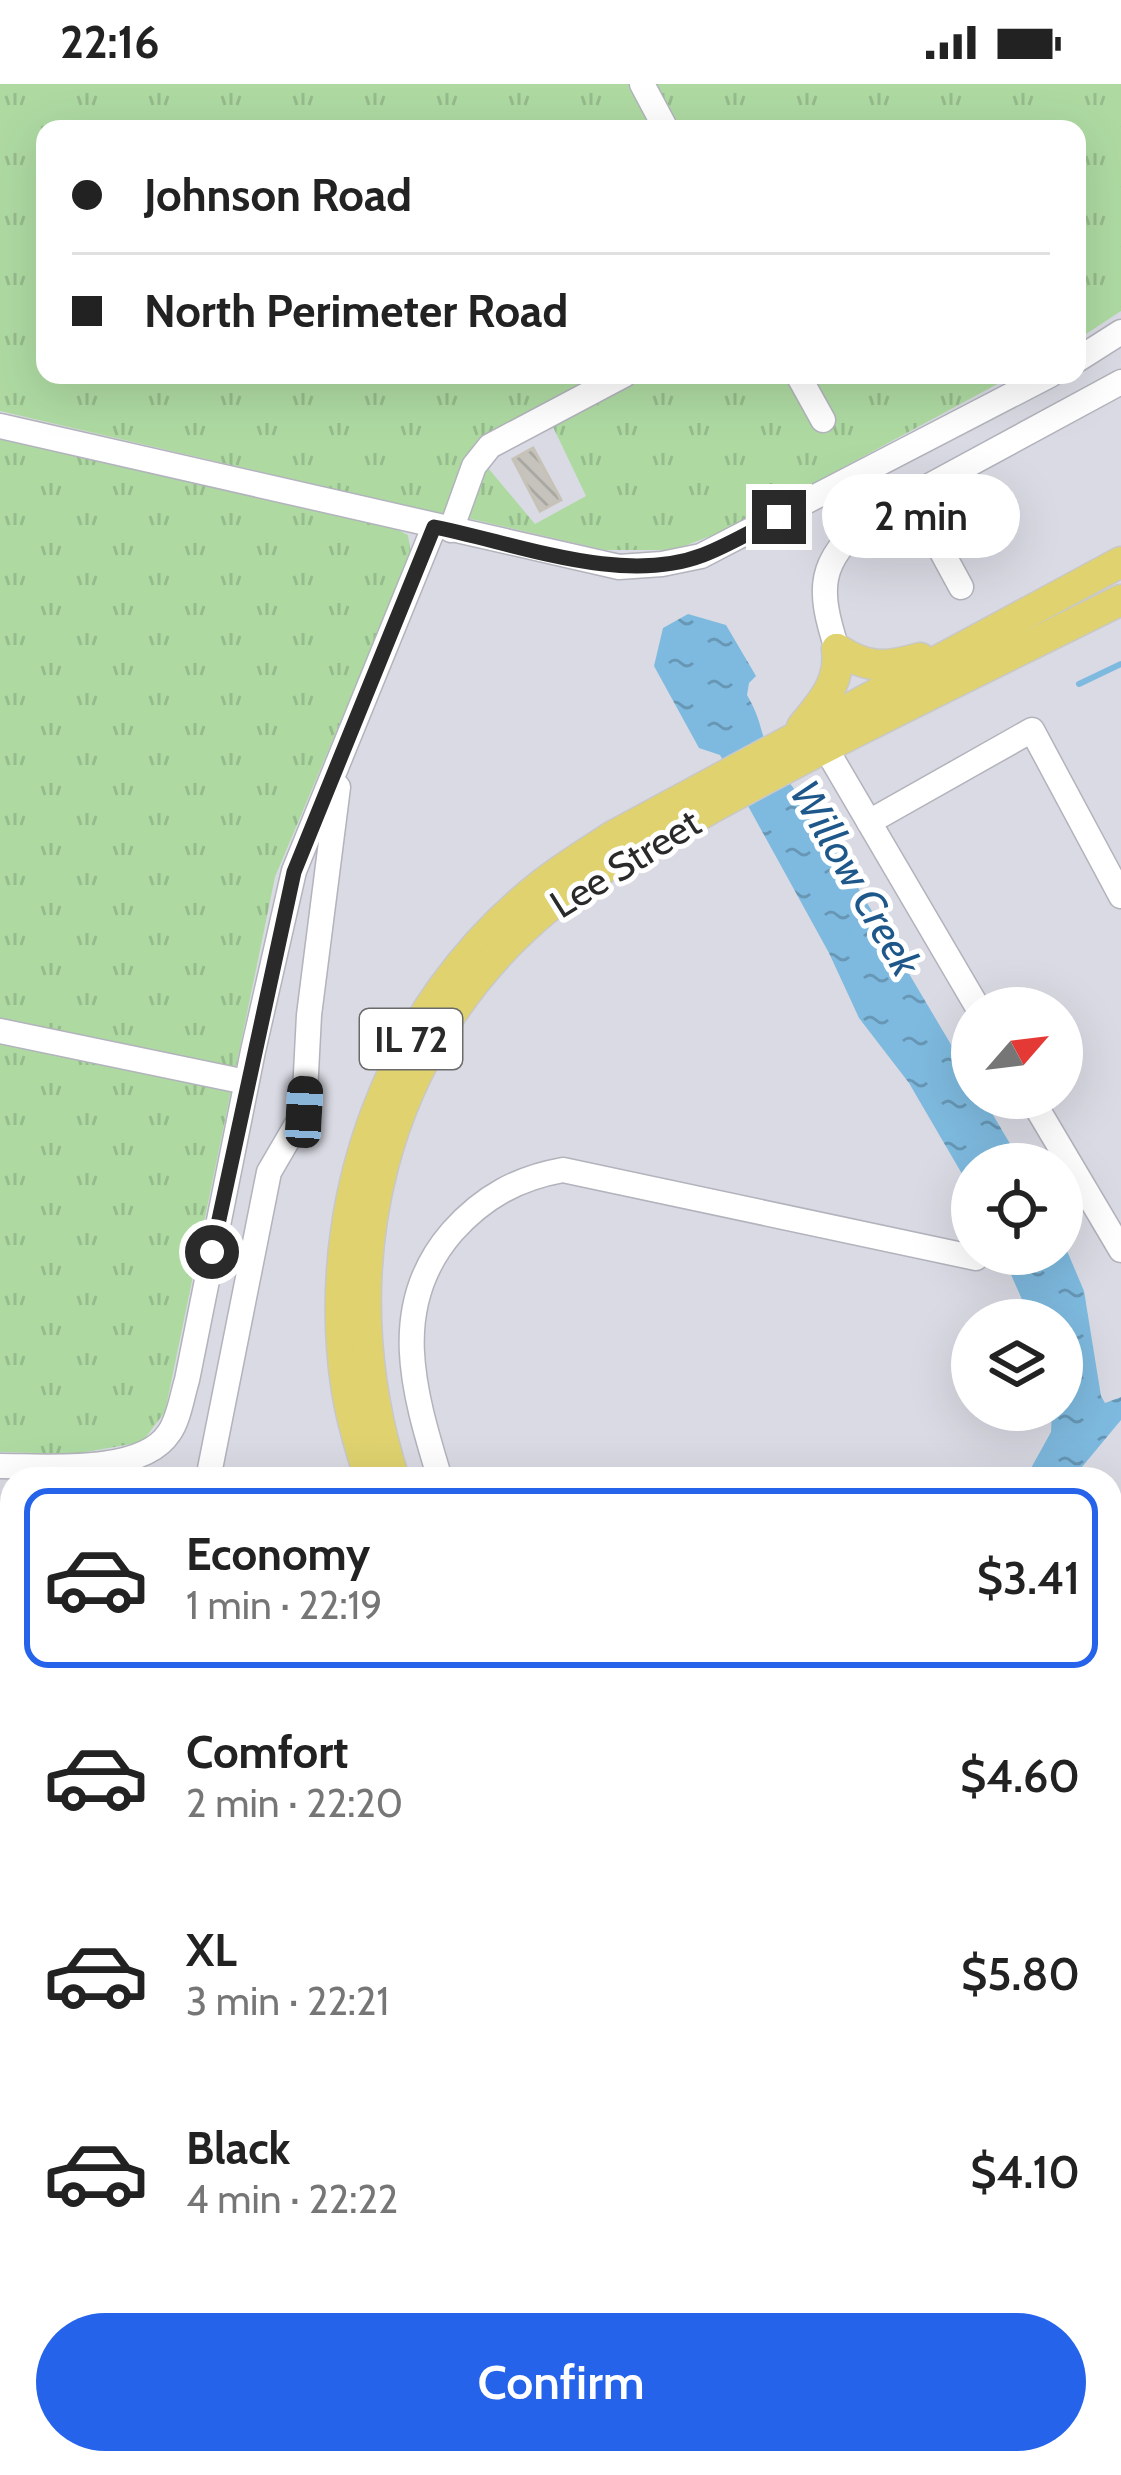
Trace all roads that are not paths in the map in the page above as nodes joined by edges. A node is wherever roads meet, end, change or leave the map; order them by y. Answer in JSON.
{"nodes":[{"id":1,"x":642,"y":84,"type":"edge"},
{"id":2,"x":661,"y":120,"type":"edge"},
{"id":3,"x":1121,"y":332,"type":"edge"},
{"id":4,"x":1086,"y":354,"type":"edge"},
{"id":5,"x":1121,"y":382,"type":"edge"},
{"id":6,"x":607,"y":384,"type":"edge"},
{"id":7,"x":803,"y":384,"type":"edge"},
{"id":8,"x":1033,"y":384,"type":"edge"},
{"id":9,"x":824,"y":421,"type":"dead end"},
{"id":10,"x":0,"y":426,"type":"edge"},
{"id":11,"x":910,"y":495,"type":"junction"},
{"id":12,"x":443,"y":529,"type":"junction"},
{"id":13,"x":1121,"y":562,"type":"edge"},
{"id":14,"x":961,"y":587,"type":"dead end"},
{"id":15,"x":1121,"y":600,"type":"edge"},
{"id":16,"x":972,"y":643,"type":"junction"},
{"id":17,"x":837,"y":649,"type":"junction"},
{"id":18,"x":826,"y":747,"type":"junction"},
{"id":19,"x":784,"y":751,"type":"junction"},
{"id":20,"x":342,"y":754,"type":"junction"},
{"id":21,"x":733,"y":783,"type":"junction"},
{"id":22,"x":869,"y":822,"type":"junction"},
{"id":23,"x":1121,"y":896,"type":"edge"},
{"id":24,"x":966,"y":987,"type":"edge"},
{"id":25,"x":0,"y":1031,"type":"edge"},
{"id":26,"x":246,"y":1082,"type":"junction"},
{"id":27,"x":1043,"y":1119,"type":"edge"},
{"id":28,"x":1121,"y":1250,"type":"edge"},
{"id":29,"x":951,"y":1253,"type":"edge"},
{"id":30,"x":0,"y":1466,"type":"edge"},
{"id":31,"x":210,"y":1467,"type":"edge"},
{"id":32,"x":378,"y":1467,"type":"edge"},
{"id":33,"x":384,"y":1467,"type":"edge"},
{"id":34,"x":436,"y":1467,"type":"edge"}],
"edges":[{"from":1,"to":2,"type":"street"},
{"from":3,"to":4,"type":"street"},
{"from":5,"to":11,"type":"street"},
{"from":6,"to":12,"type":"street"},
{"from":7,"to":9,"type":"street"},
{"from":8,"to":12,"type":"street"},
{"from":10,"to":12,"type":"street"},
{"from":11,"to":14,"type":"street"},
{"from":11,"to":17,"type":"street"},
{"from":12,"to":20,"type":"street"},
{"from":13,"to":16,"type":"main road","name":"Lee Street","number":"IL 72"},
{"from":15,"to":18,"type":"main road","name":"Lee Street","number":"IL 72"},
{"from":16,"to":17,"type":"main road"},
{"from":16,"to":19,"type":"main road","name":"Lee Street","number":"IL 72"},
{"from":17,"to":19,"type":"main road"},
{"from":18,"to":19,"type":"main road","name":"Lee Street","number":"IL 72"},
{"from":18,"to":22,"type":"street"},
{"from":19,"to":21,"type":"main road","name":"Lee Street","number":"IL 72"},
{"from":20,"to":26,"type":"street"},
{"from":20,"to":31,"type":"street"},
{"from":21,"to":32,"type":"main road","name":"Lee Street","number":"IL 72"},
{"from":21,"to":33,"type":"main road","name":"Lee Street","number":"IL 72"},
{"from":22,"to":23,"type":"street"},
{"from":22,"to":24,"type":"street"},
{"from":25,"to":26,"type":"street"},
{"from":26,"to":30,"type":"street"},
{"from":27,"to":28,"type":"street"},
{"from":29,"to":34,"type":"street"}]}
